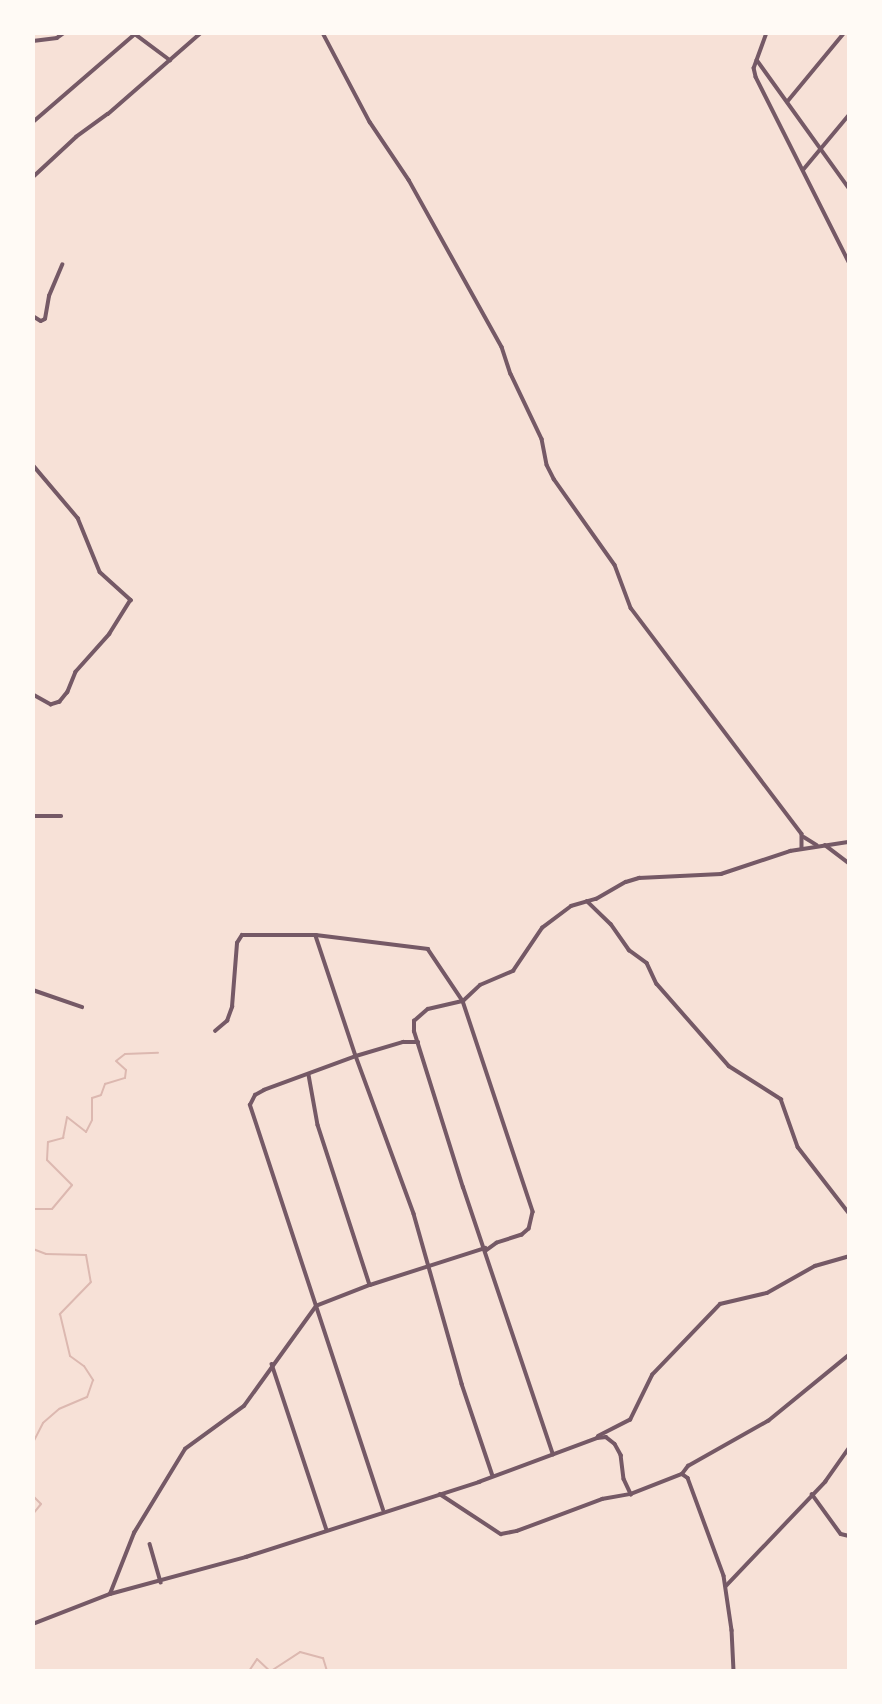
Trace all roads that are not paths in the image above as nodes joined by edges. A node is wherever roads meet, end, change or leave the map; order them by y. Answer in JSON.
{"nodes":[{"id":1,"x":64,"y":33,"type":"edge"},
{"id":2,"x":201,"y":33,"type":"edge"},
{"id":3,"x":323,"y":33,"type":"edge"},
{"id":4,"x":767,"y":33,"type":"edge"},
{"id":5,"x":844,"y":33,"type":"edge"},
{"id":6,"x":134,"y":34,"type":"edge"},
{"id":7,"x":33,"y":41,"type":"edge"},
{"id":8,"x":170,"y":60,"type":"junction"},
{"id":9,"x":757,"y":60,"type":"junction"},
{"id":10,"x":787,"y":102,"type":"junction"},
{"id":11,"x":849,"y":115,"type":"edge"},
{"id":12,"x":33,"y":122,"type":"edge"},
{"id":13,"x":820,"y":151,"type":"junction"},
{"id":14,"x":802,"y":170,"type":"junction"},
{"id":15,"x":33,"y":177,"type":"edge"},
{"id":16,"x":849,"y":188,"type":"edge"},
{"id":17,"x":849,"y":262,"type":"edge"},
{"id":18,"x":62,"y":265,"type":"dead end"},
{"id":19,"x":33,"y":316,"type":"edge"},
{"id":20,"x":33,"y":465,"type":"edge"},
{"id":21,"x":33,"y":695,"type":"edge"},
{"id":22,"x":33,"y":816,"type":"edge"},
{"id":23,"x":61,"y":817,"type":"dead end"},
{"id":24,"x":804,"y":837,"type":"junction"},
{"id":25,"x":849,"y":842,"type":"edge"},
{"id":26,"x":822,"y":845,"type":"junction"},
{"id":27,"x":802,"y":848,"type":"junction"},
{"id":28,"x":849,"y":863,"type":"edge"},
{"id":29,"x":587,"y":901,"type":"junction"},
{"id":30,"x":316,"y":935,"type":"junction"},
{"id":31,"x":33,"y":990,"type":"edge"},
{"id":32,"x":463,"y":1001,"type":"junction"},
{"id":33,"x":82,"y":1007,"type":"dead end"},
{"id":34,"x":215,"y":1031,"type":"dead end"},
{"id":35,"x":418,"y":1042,"type":"junction"},
{"id":36,"x":356,"y":1056,"type":"junction"},
{"id":37,"x":309,"y":1074,"type":"junction"},
{"id":38,"x":849,"y":1213,"type":"edge"},
{"id":39,"x":485,"y":1250,"type":"junction"},
{"id":40,"x":849,"y":1256,"type":"edge"},
{"id":41,"x":428,"y":1267,"type":"junction"},
{"id":42,"x":370,"y":1285,"type":"junction"},
{"id":43,"x":316,"y":1306,"type":"junction"},
{"id":44,"x":849,"y":1355,"type":"edge"},
{"id":45,"x":272,"y":1364,"type":"junction"},
{"id":46,"x":597,"y":1438,"type":"junction"},
{"id":47,"x":849,"y":1448,"type":"edge"},
{"id":48,"x":553,"y":1455,"type":"junction"},
{"id":49,"x":682,"y":1474,"type":"junction"},
{"id":50,"x":493,"y":1476,"type":"junction"},
{"id":51,"x":440,"y":1494,"type":"junction"},
{"id":52,"x":631,"y":1494,"type":"junction"},
{"id":53,"x":813,"y":1494,"type":"junction"},
{"id":54,"x":383,"y":1510,"type":"junction"},
{"id":55,"x":327,"y":1530,"type":"junction"},
{"id":56,"x":849,"y":1536,"type":"edge"},
{"id":57,"x":149,"y":1544,"type":"dead end"},
{"id":58,"x":161,"y":1582,"type":"junction"},
{"id":59,"x":726,"y":1586,"type":"junction"},
{"id":60,"x":110,"y":1594,"type":"junction"},
{"id":61,"x":33,"y":1624,"type":"edge"},
{"id":62,"x":734,"y":1671,"type":"edge"}],
"edges":[{"from":1,"to":7,"type":"street"},
{"from":2,"to":8,"type":"street"},
{"from":3,"to":24,"type":"street"},
{"from":4,"to":9,"type":"street"},
{"from":5,"to":10,"type":"street"},
{"from":6,"to":8,"type":"street"},
{"from":6,"to":12,"type":"street"},
{"from":8,"to":15,"type":"street"},
{"from":9,"to":10,"type":"street"},
{"from":9,"to":14,"type":"street"},
{"from":10,"to":13,"type":"street"},
{"from":11,"to":13,"type":"street"},
{"from":13,"to":14,"type":"street"},
{"from":13,"to":16,"type":"street"},
{"from":14,"to":17,"type":"street"},
{"from":18,"to":19,"type":"street"},
{"from":20,"to":21,"type":"street"},
{"from":22,"to":23,"type":"street"},
{"from":24,"to":26,"type":"street"},
{"from":24,"to":27,"type":"street"},
{"from":25,"to":26,"type":"street"},
{"from":26,"to":27,"type":"street"},
{"from":26,"to":28,"type":"street"},
{"from":27,"to":29,"type":"street"},
{"from":29,"to":32,"type":"street"},
{"from":29,"to":38,"type":"street"},
{"from":30,"to":32,"type":"street"},
{"from":30,"to":34,"type":"street"},
{"from":30,"to":36,"type":"street"},
{"from":31,"to":33,"type":"street"},
{"from":32,"to":35,"type":"street"},
{"from":32,"to":39,"type":"street"},
{"from":35,"to":36,"type":"street"},
{"from":35,"to":39,"type":"street"},
{"from":36,"to":37,"type":"street"},
{"from":36,"to":41,"type":"street"},
{"from":37,"to":42,"type":"street"},
{"from":37,"to":43,"type":"street"},
{"from":39,"to":41,"type":"street"},
{"from":39,"to":48,"type":"street"},
{"from":40,"to":46,"type":"street"},
{"from":41,"to":42,"type":"street"},
{"from":41,"to":50,"type":"street"},
{"from":42,"to":43,"type":"street"},
{"from":43,"to":45,"type":"street"},
{"from":43,"to":54,"type":"street"},
{"from":44,"to":49,"type":"street"},
{"from":45,"to":55,"type":"street"},
{"from":45,"to":60,"type":"street"},
{"from":46,"to":48,"type":"street"},
{"from":46,"to":52,"type":"street"},
{"from":47,"to":53,"type":"street"},
{"from":48,"to":50,"type":"street"},
{"from":49,"to":52,"type":"street"},
{"from":49,"to":59,"type":"street"},
{"from":50,"to":51,"type":"street"},
{"from":51,"to":52,"type":"street"},
{"from":51,"to":54,"type":"street"},
{"from":53,"to":56,"type":"street"},
{"from":53,"to":59,"type":"street"},
{"from":54,"to":55,"type":"street"},
{"from":55,"to":58,"type":"street"},
{"from":57,"to":58,"type":"street"},
{"from":58,"to":60,"type":"street"},
{"from":59,"to":62,"type":"street"},
{"from":60,"to":61,"type":"street"}]}
